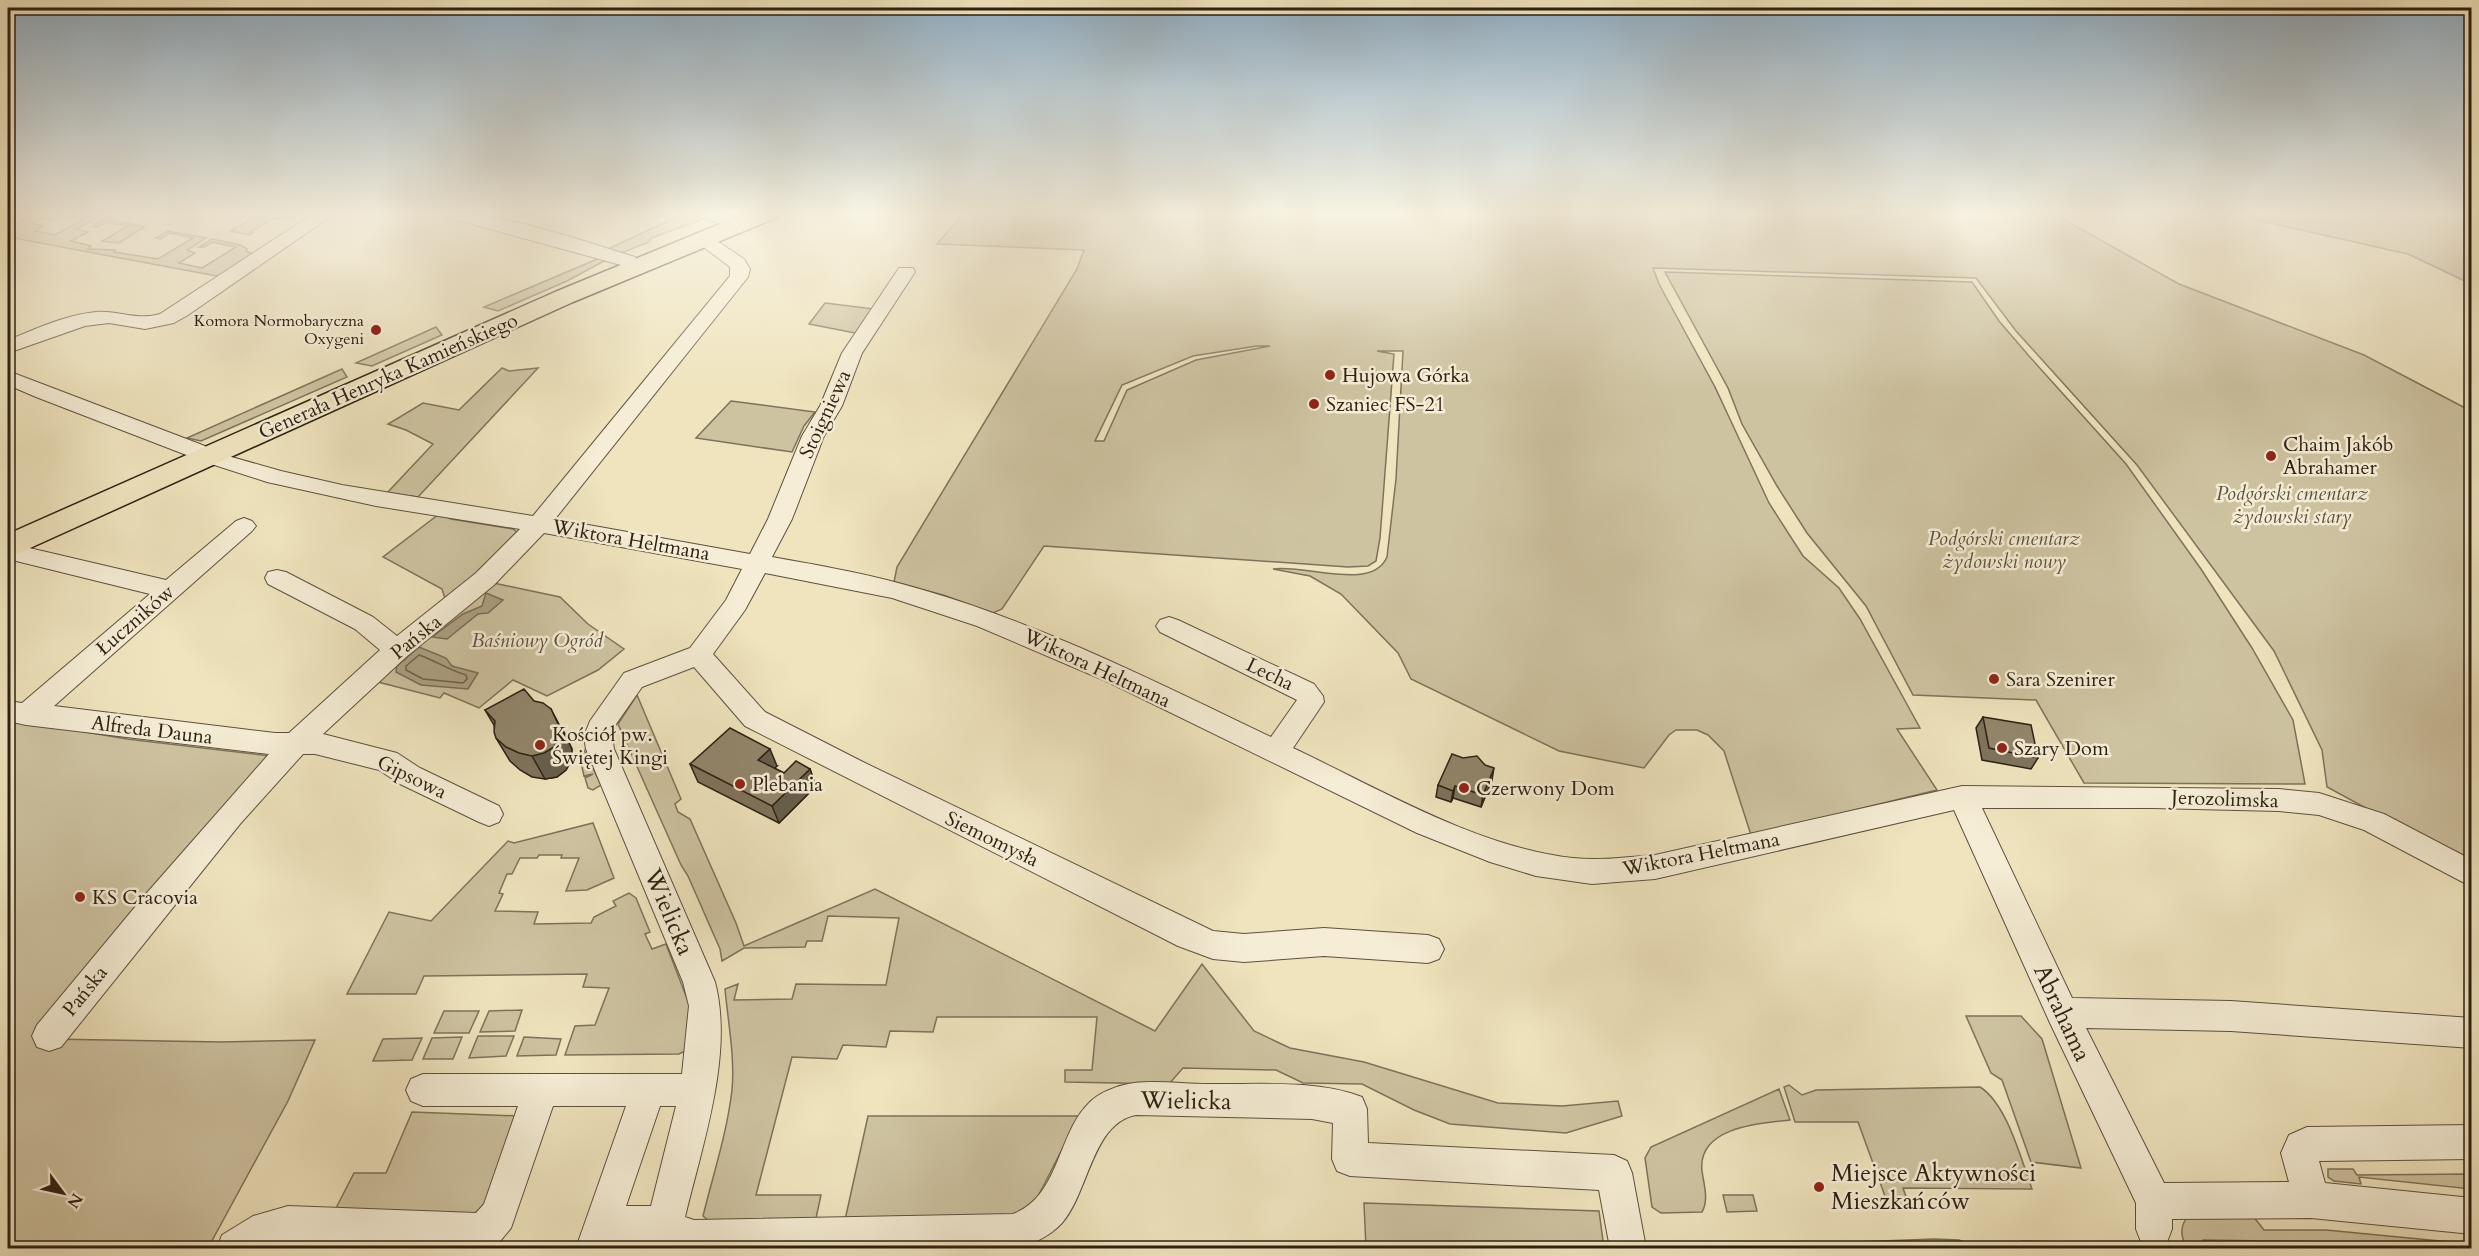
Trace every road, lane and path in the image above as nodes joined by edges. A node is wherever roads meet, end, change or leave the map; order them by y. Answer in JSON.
{"nodes":[{"id":1,"x":241,"y":271,"type":"edge"},
{"id":2,"x":607,"y":271,"type":"edge"},
{"id":3,"x":628,"y":271,"type":"edge"},
{"id":4,"x":741,"y":271,"type":"edge"},
{"id":5,"x":906,"y":272,"type":"dead end"},
{"id":6,"x":8,"y":347,"type":"edge"},
{"id":7,"x":8,"y":377,"type":"edge"},
{"id":8,"x":203,"y":453,"type":"junction"},
{"id":9,"x":539,"y":524,"type":"junction"},
{"id":10,"x":244,"y":526,"type":"dead end"},
{"id":11,"x":8,"y":534,"type":"edge"},
{"id":12,"x":8,"y":546,"type":"edge"},
{"id":13,"x":8,"y":551,"type":"edge"},
{"id":14,"x":758,"y":563,"type":"junction"},
{"id":15,"x":277,"y":578,"type":"dead end"},
{"id":16,"x":170,"y":590,"type":"junction"},
{"id":17,"x":1169,"y":626,"type":"dead end"},
{"id":18,"x":397,"y":650,"type":"junction"},
{"id":19,"x":699,"y":655,"type":"junction"},
{"id":20,"x":17,"y":713,"type":"edge"},
{"id":21,"x":297,"y":742,"type":"junction"},
{"id":22,"x":1276,"y":751,"type":"junction"},
{"id":23,"x":1962,"y":797,"type":"junction"},
{"id":24,"x":489,"y":814,"type":"dead end"},
{"id":25,"x":2472,"y":875,"type":"edge"},
{"id":26,"x":1428,"y":949,"type":"dead end"},
{"id":27,"x":2062,"y":1014,"type":"junction"},
{"id":28,"x":2472,"y":1033,"type":"edge"},
{"id":29,"x":48,"y":1036,"type":"dead end"},
{"id":30,"x":423,"y":1090,"type":"dead end"},
{"id":31,"x":541,"y":1090,"type":"junction"},
{"id":32,"x":696,"y":1090,"type":"junction"},
{"id":33,"x":648,"y":1091,"type":"junction"},
{"id":34,"x":2472,"y":1142,"type":"edge"},
{"id":35,"x":2311,"y":1200,"type":"junction"},
{"id":36,"x":2472,"y":1216,"type":"edge"},
{"id":37,"x":599,"y":1237,"type":"edge"},
{"id":38,"x":663,"y":1238,"type":"edge"},
{"id":39,"x":235,"y":1248,"type":"edge"},
{"id":40,"x":1628,"y":1248,"type":"edge"}],
"edges":[{"from":1,"to":6,"type":"street"},
{"from":2,"to":8,"type":"main road","name":"Generała Henryka Kamieńskiego"},
{"from":3,"to":8,"type":"main road","name":"Generała Henryka Kamieńskiego"},
{"from":4,"to":9,"type":"street","name":"Pańska"},
{"from":5,"to":14,"type":"street","name":"Stoigniewa"},
{"from":7,"to":8,"type":"street","name":"Wiktora Heltmana"},
{"from":8,"to":9,"type":"street","name":"Wiktora Heltmana"},
{"from":8,"to":11,"type":"main road","name":"Generała Henryka Kamieńskiego"},
{"from":8,"to":12,"type":"main road","name":"Generała Henryka Kamieńskiego"},
{"from":9,"to":14,"type":"street","name":"Wiktora Heltmana"},
{"from":9,"to":18,"type":"street","name":"Pańska"},
{"from":10,"to":16,"type":"street","name":"Łuczników"},
{"from":13,"to":16,"type":"street"},
{"from":14,"to":19,"type":"street"},
{"from":14,"to":22,"type":"street","name":"Wiktora Heltmana"},
{"from":15,"to":18,"type":"street"},
{"from":16,"to":20,"type":"street","name":"Łuczników"},
{"from":17,"to":22,"type":"street","name":"Lecha"},
{"from":18,"to":21,"type":"street","name":"Pańska"},
{"from":19,"to":26,"type":"street","name":"Siemomysła"},
{"from":19,"to":32,"type":"street","name":"Wielicka"},
{"from":20,"to":21,"type":"street","name":"Alfreda Dauna"},
{"from":21,"to":24,"type":"street","name":"Gipsowa"},
{"from":21,"to":29,"type":"street","name":"Pańska"},
{"from":22,"to":23,"type":"street","name":"Wiktora Heltmana"},
{"from":23,"to":25,"type":"street","name":"Jerozolimska"},
{"from":23,"to":27,"type":"street","name":"Abrahama"},
{"from":27,"to":28,"type":"street"},
{"from":27,"to":35,"type":"street","name":"Abrahama"},
{"from":30,"to":31,"type":"street"},
{"from":31,"to":33,"type":"street"},
{"from":31,"to":39,"type":"street"},
{"from":32,"to":33,"type":"street"},
{"from":32,"to":38,"type":"street","name":"Wielicka"},
{"from":33,"to":37,"type":"street","name":"Wielicka"},
{"from":34,"to":35,"type":"street"},
{"from":35,"to":36,"type":"street"},
{"from":37,"to":38,"type":"street","name":"Wielicka"},
{"from":38,"to":40,"type":"street","name":"Wielicka"}]}
